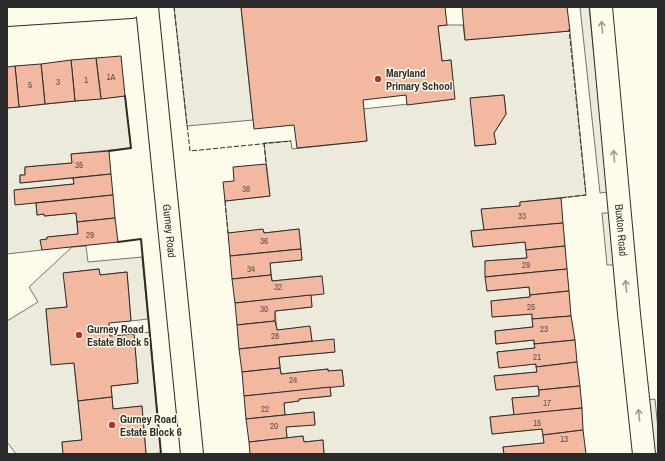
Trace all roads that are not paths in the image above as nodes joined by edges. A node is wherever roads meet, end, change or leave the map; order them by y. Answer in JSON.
{"nodes":[{"id":1,"x":130,"y":7,"type":"edge"},
{"id":2,"x":147,"y":7,"type":"edge"},
{"id":3,"x":601,"y":7,"type":"edge"},
{"id":4,"x":7,"y":15,"type":"edge"},
{"id":5,"x":192,"y":454,"type":"edge"},
{"id":6,"x":644,"y":454,"type":"edge"}],
"edges":[{"from":1,"to":4,"type":"street"},
{"from":2,"to":5,"type":"street","name":"Gurney Road"},
{"from":6,"to":3,"type":"street","name":"Buxton Road","one_way":true}]}
